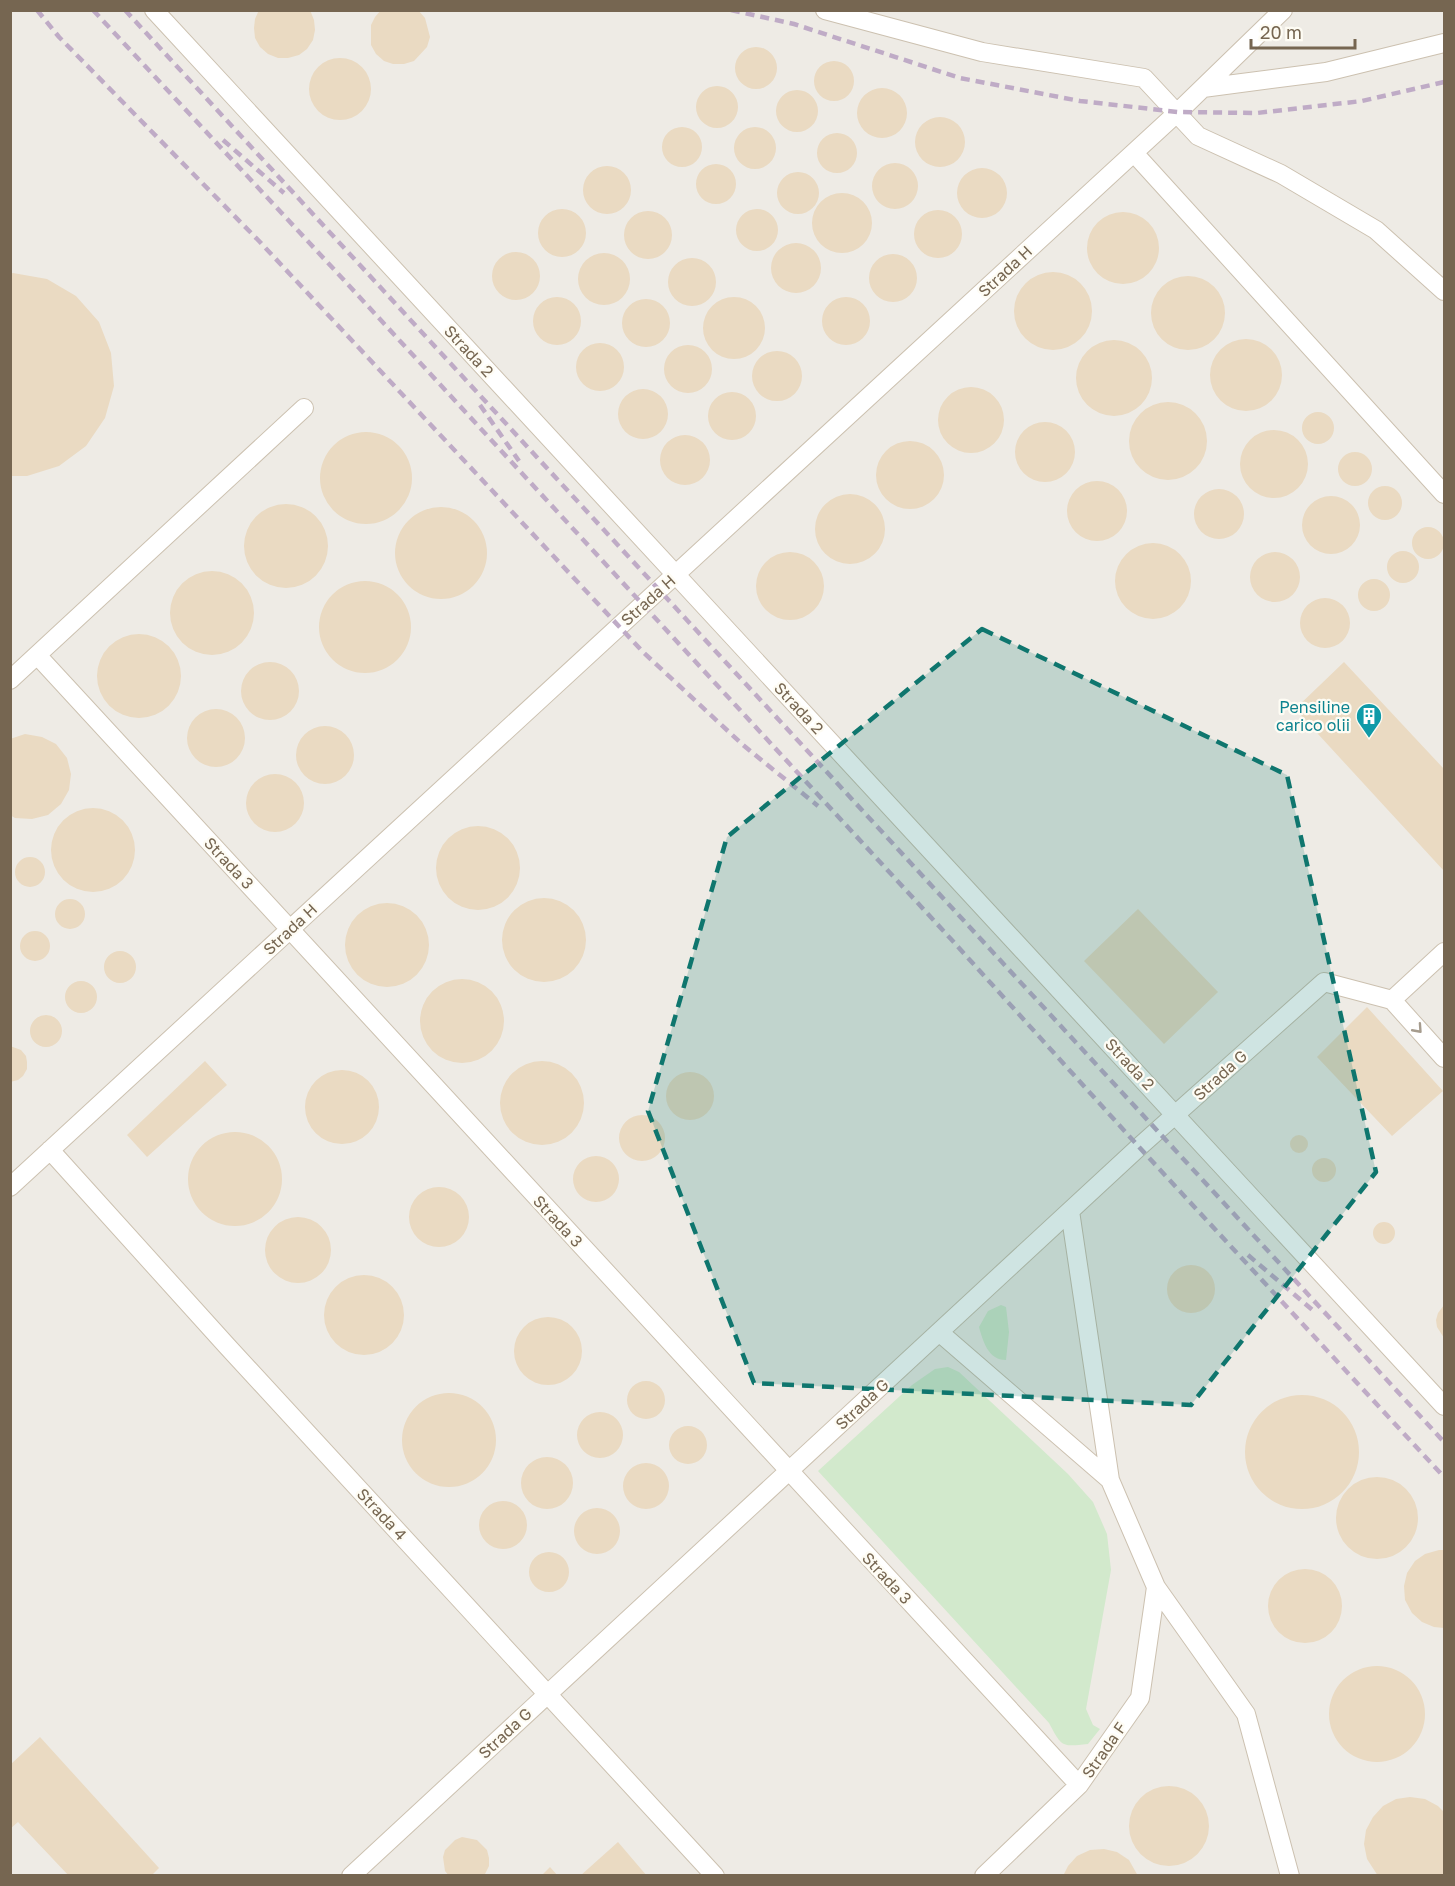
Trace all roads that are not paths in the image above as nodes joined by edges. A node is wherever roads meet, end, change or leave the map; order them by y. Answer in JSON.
{"nodes":[{"id":1,"x":154,"y":10,"type":"edge"},
{"id":2,"x":825,"y":10,"type":"edge"},
{"id":3,"x":1283,"y":10,"type":"edge"},
{"id":4,"x":1444,"y":43,"type":"edge"},
{"id":5,"x":1203,"y":88,"type":"junction"},
{"id":6,"x":1178,"y":112,"type":"junction"},
{"id":7,"x":1134,"y":153,"type":"junction"},
{"id":8,"x":1444,"y":291,"type":"edge"},
{"id":9,"x":304,"y":408,"type":"dead end"},
{"id":10,"x":1444,"y":494,"type":"edge"},
{"id":11,"x":676,"y":574,"type":"junction"},
{"id":12,"x":38,"y":655,"type":"junction"},
{"id":13,"x":10,"y":680,"type":"edge"},
{"id":14,"x":290,"y":930,"type":"junction"},
{"id":15,"x":1444,"y":952,"type":"edge"},
{"id":16,"x":1392,"y":1000,"type":"junction"},
{"id":17,"x":1444,"y":1058,"type":"edge"},
{"id":18,"x":1176,"y":1115,"type":"junction"},
{"id":19,"x":50,"y":1150,"type":"junction"},
{"id":20,"x":10,"y":1187,"type":"edge"},
{"id":21,"x":1070,"y":1211,"type":"junction"},
{"id":22,"x":939,"y":1332,"type":"junction"},
{"id":23,"x":1444,"y":1406,"type":"edge"},
{"id":24,"x":789,"y":1472,"type":"junction"},
{"id":25,"x":1110,"y":1480,"type":"junction"},
{"id":26,"x":1156,"y":1587,"type":"junction"},
{"id":27,"x":547,"y":1694,"type":"junction"},
{"id":28,"x":1079,"y":1785,"type":"junction"},
{"id":29,"x":351,"y":1875,"type":"edge"},
{"id":30,"x":715,"y":1875,"type":"edge"},
{"id":31,"x":984,"y":1875,"type":"edge"},
{"id":32,"x":1290,"y":1875,"type":"edge"}],
"edges":[{"from":1,"to":11,"type":"lane","name":"Strada 2"},
{"from":2,"to":6,"type":"lane"},
{"from":3,"to":5,"type":"lane","name":"Strada H"},
{"from":4,"to":5,"type":"lane"},
{"from":5,"to":6,"type":"lane","name":"Strada H"},
{"from":6,"to":7,"type":"lane","name":"Strada H"},
{"from":6,"to":8,"type":"lane"},
{"from":7,"to":10,"type":"lane"},
{"from":7,"to":11,"type":"lane","name":"Strada H"},
{"from":9,"to":12,"type":"lane"},
{"from":11,"to":14,"type":"lane","name":"Strada H"},
{"from":11,"to":18,"type":"lane","name":"Strada 2"},
{"from":12,"to":13,"type":"lane"},
{"from":12,"to":14,"type":"lane","name":"Strada 3"},
{"from":14,"to":19,"type":"lane","name":"Strada H"},
{"from":14,"to":24,"type":"lane","name":"Strada 3"},
{"from":15,"to":16,"type":"lane"},
{"from":16,"to":17,"type":"lane","one_way":true},
{"from":16,"to":18,"type":"lane","name":"Strada G"},
{"from":18,"to":21,"type":"lane","name":"Strada G"},
{"from":18,"to":23,"type":"lane","name":"Strada 2"},
{"from":19,"to":20,"type":"lane","name":"Strada H"},
{"from":19,"to":27,"type":"lane","name":"Strada 4"},
{"from":21,"to":22,"type":"lane","name":"Strada G"},
{"from":21,"to":25,"type":"lane"},
{"from":22,"to":24,"type":"lane","name":"Strada G"},
{"from":22,"to":25,"type":"lane"},
{"from":24,"to":27,"type":"lane","name":"Strada G"},
{"from":24,"to":28,"type":"lane","name":"Strada 3"},
{"from":25,"to":26,"type":"lane"},
{"from":26,"to":28,"type":"lane","name":"Strada F"},
{"from":26,"to":32,"type":"lane"},
{"from":27,"to":29,"type":"lane","name":"Strada G"},
{"from":27,"to":30,"type":"lane","name":"Strada 4"},
{"from":28,"to":31,"type":"lane","name":"Strada F"}]}
